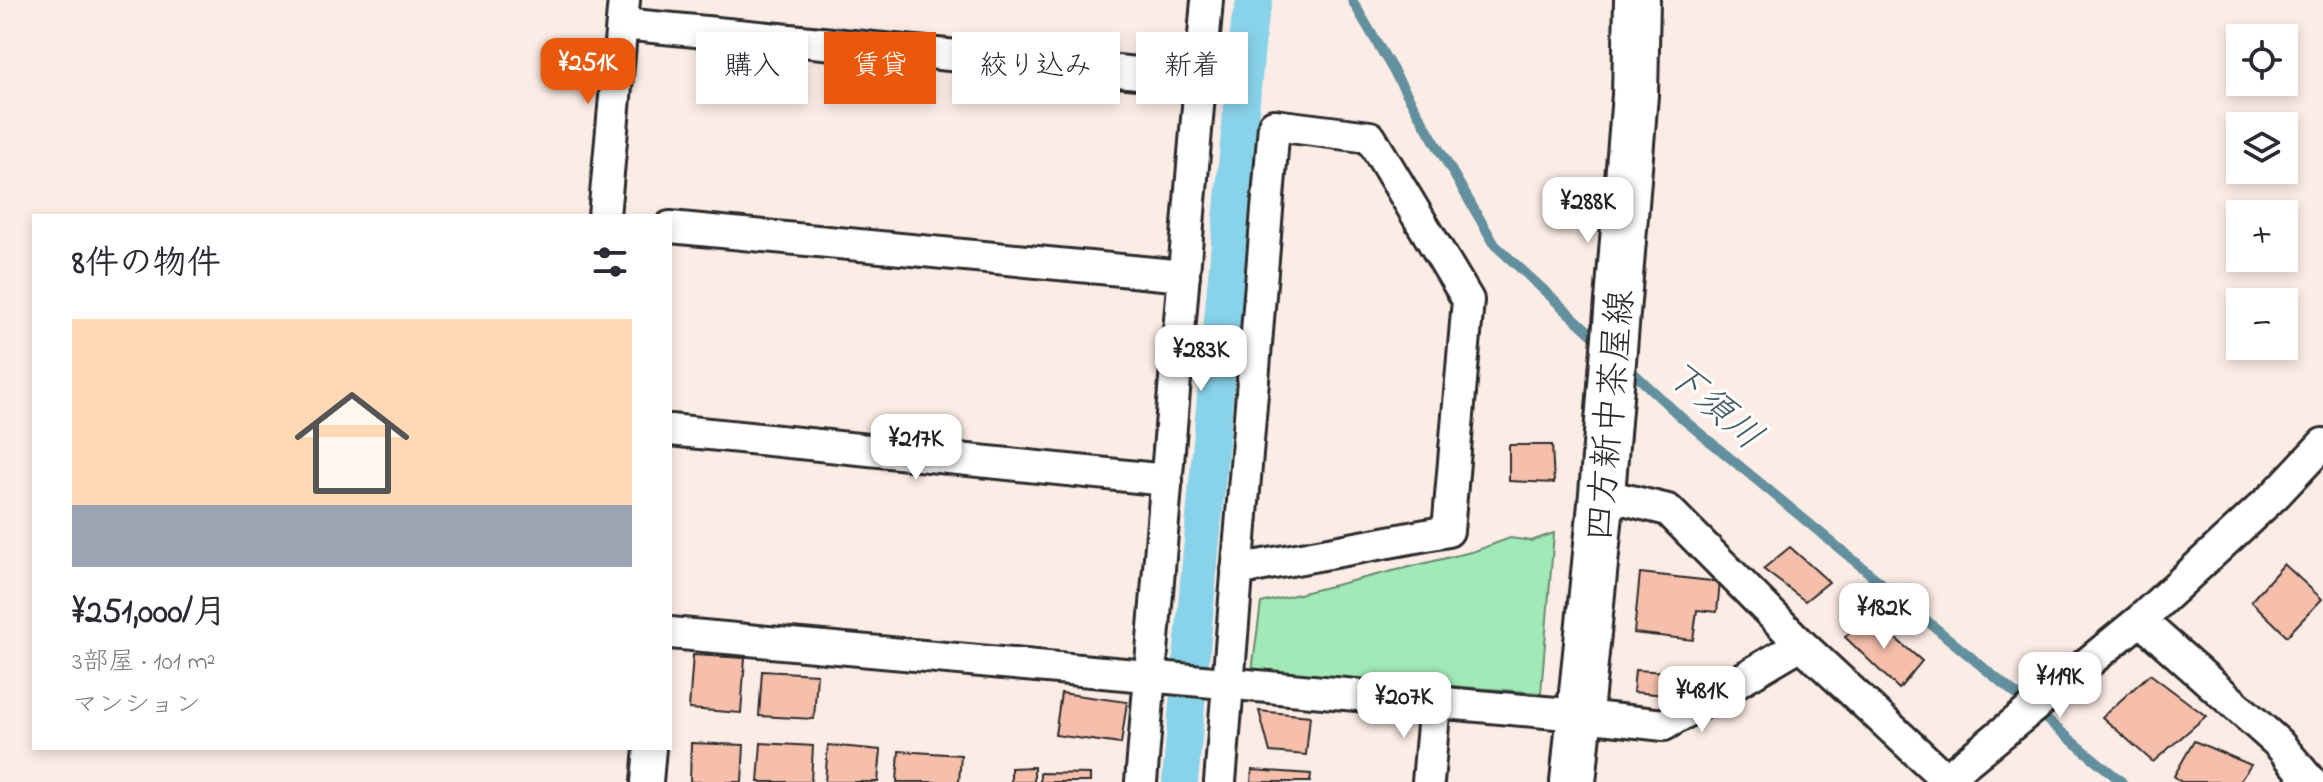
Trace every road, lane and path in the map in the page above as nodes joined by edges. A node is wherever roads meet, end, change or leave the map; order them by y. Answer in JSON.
{"nodes":[{"id":1,"x":1207,"y":0,"type":"edge"},
{"id":2,"x":1637,"y":0,"type":"edge"},
{"id":3,"x":623,"y":12,"type":"edge"},
{"id":4,"x":1205,"y":32,"type":"edge"},
{"id":5,"x":1136,"y":71,"type":"edge"},
{"id":6,"x":1199,"y":104,"type":"edge"},
{"id":7,"x":604,"y":214,"type":"edge"},
{"id":8,"x":672,"y":227,"type":"edge"},
{"id":9,"x":1184,"y":276,"type":"junction"},
{"id":10,"x":672,"y":430,"type":"edge"},
{"id":11,"x":2323,"y":444,"type":"edge"},
{"id":12,"x":1167,"y":480,"type":"junction"},
{"id":13,"x":1602,"y":494,"type":"junction"},
{"id":14,"x":1237,"y":570,"type":"junction"},
{"id":15,"x":2140,"y":620,"type":"junction"},
{"id":16,"x":672,"y":633,"type":"edge"},
{"id":17,"x":1801,"y":644,"type":"junction"},
{"id":18,"x":1150,"y":676,"type":"junction"},
{"id":19,"x":1228,"y":683,"type":"junction"},
{"id":20,"x":1435,"y":702,"type":"junction"},
{"id":21,"x":1579,"y":715,"type":"junction"},
{"id":22,"x":650,"y":750,"type":"edge"},
{"id":23,"x":1947,"y":780,"type":"edge"},
{"id":24,"x":647,"y":782,"type":"edge"},
{"id":25,"x":1141,"y":782,"type":"edge"},
{"id":26,"x":1220,"y":782,"type":"edge"},
{"id":27,"x":1428,"y":782,"type":"edge"},
{"id":28,"x":1573,"y":782,"type":"edge"},
{"id":29,"x":2311,"y":782,"type":"edge"}],
"edges":[{"from":1,"to":4,"type":"street"},
{"from":2,"to":13,"type":"main road","name":"四方新中茶屋線"},
{"from":3,"to":5,"type":"street"},
{"from":3,"to":7,"type":"street"},
{"from":6,"to":9,"type":"street"},
{"from":8,"to":9,"type":"street"},
{"from":9,"to":12,"type":"street"},
{"from":10,"to":12,"type":"street"},
{"from":11,"to":15,"type":"street"},
{"from":12,"to":18,"type":"street"},
{"from":13,"to":17,"type":"street"},
{"from":13,"to":21,"type":"main road","name":"四方新中茶屋線"},
{"from":14,"to":14,"type":"street"},
{"from":14,"to":19,"type":"street"},
{"from":15,"to":23,"type":"street"},
{"from":15,"to":29,"type":"street"},
{"from":16,"to":18,"type":"street"},
{"from":17,"to":21,"type":"street"},
{"from":17,"to":23,"type":"street"},
{"from":18,"to":19,"type":"street"},
{"from":18,"to":25,"type":"street"},
{"from":19,"to":20,"type":"street"},
{"from":19,"to":26,"type":"street"},
{"from":20,"to":21,"type":"street"},
{"from":20,"to":27,"type":"street"},
{"from":21,"to":28,"type":"main road","name":"四方新中茶屋線"},
{"from":22,"to":24,"type":"street"}]}
